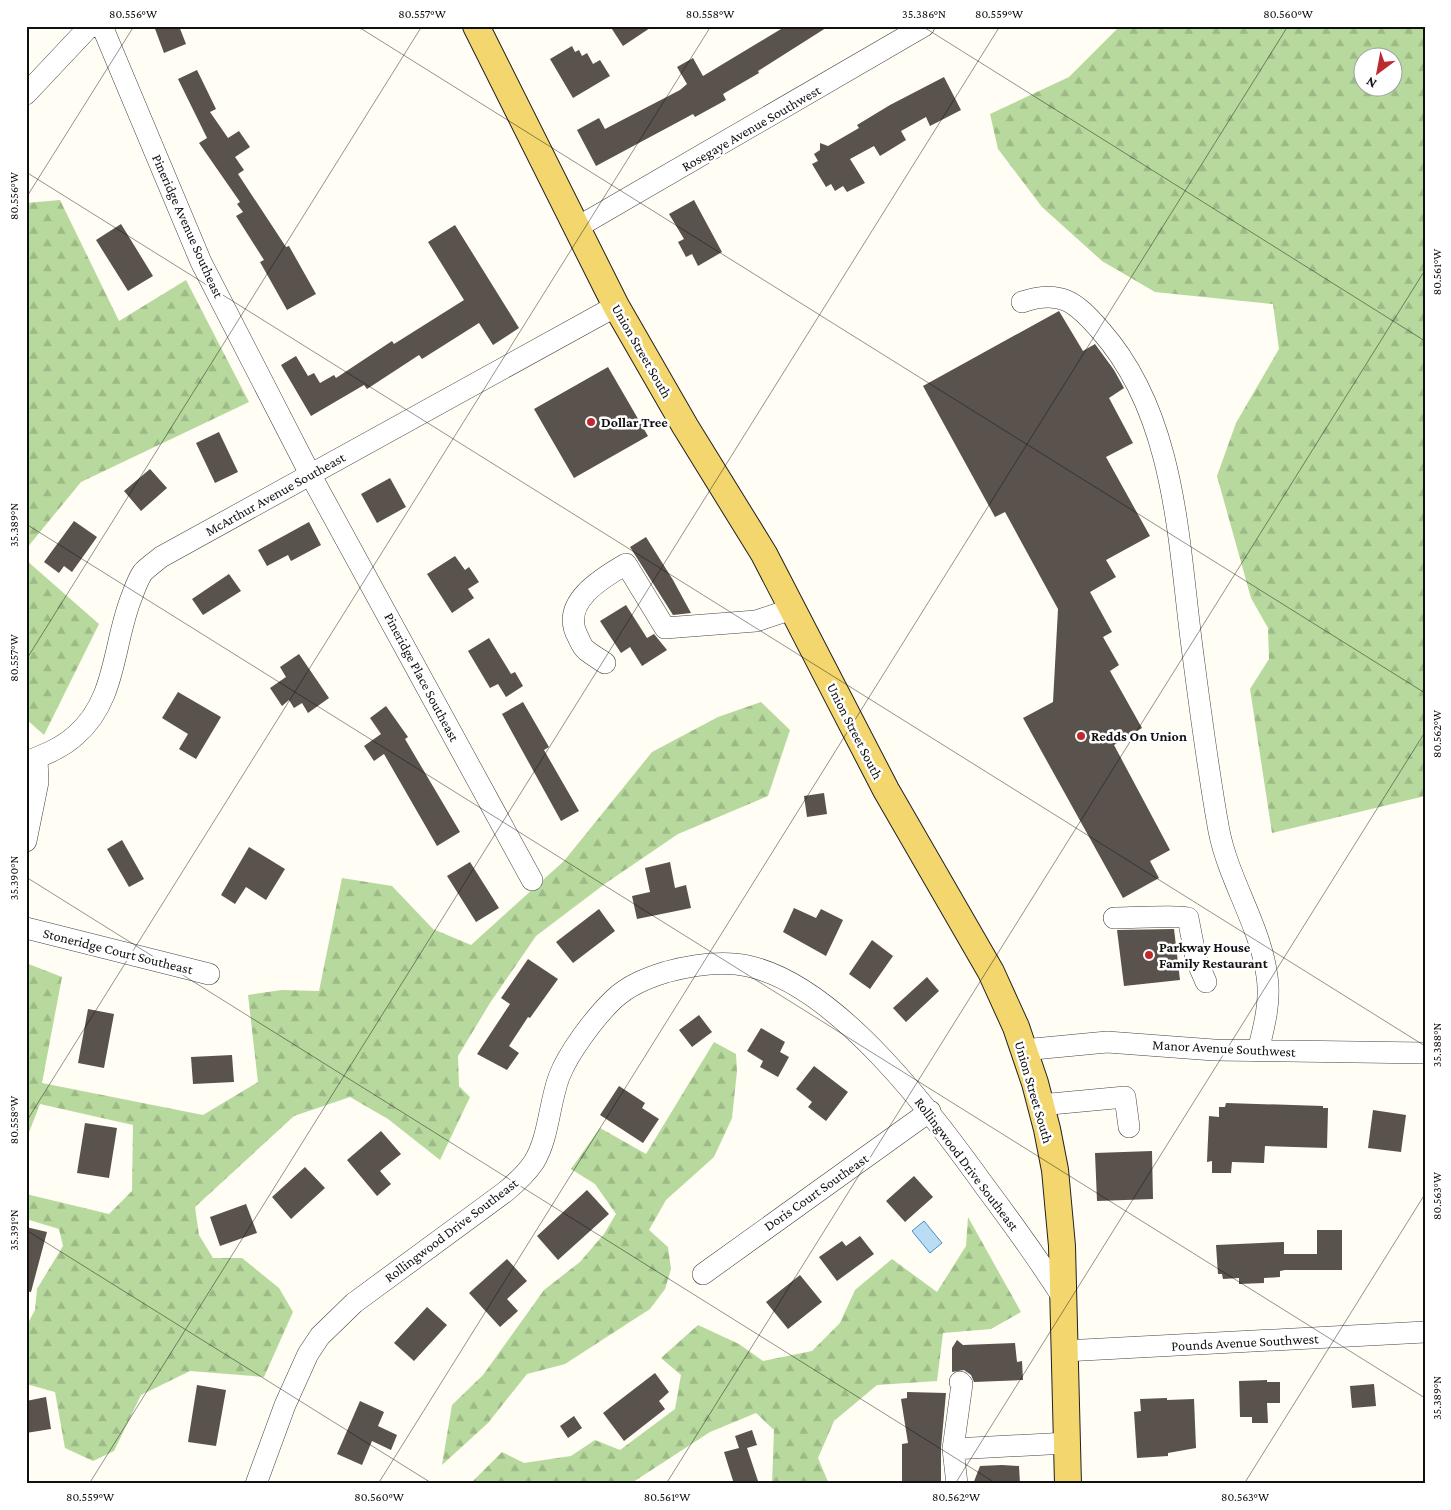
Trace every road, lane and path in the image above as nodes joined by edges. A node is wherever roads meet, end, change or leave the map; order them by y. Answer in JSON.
{"nodes":[{"id":1,"x":90,"y":26,"type":"edge"},
{"id":2,"x":102,"y":26,"type":"edge"},
{"id":3,"x":476,"y":26,"type":"edge"},
{"id":4,"x":924,"y":26,"type":"edge"},
{"id":5,"x":26,"y":94,"type":"edge"},
{"id":6,"x":576,"y":228,"type":"junction"},
{"id":7,"x":1022,"y":302,"type":"dead end"},
{"id":8,"x":616,"y":306,"type":"junction"},
{"id":9,"x":310,"y":474,"type":"junction"},
{"id":10,"x":792,"y":609,"type":"junction"},
{"id":11,"x":605,"y":663,"type":"dead end"},
{"id":12,"x":32,"y":760,"type":"edge"},
{"id":13,"x":26,"y":841,"type":"edge"},
{"id":14,"x":532,"y":880,"type":"dead end"},
{"id":15,"x":1114,"y":918,"type":"dead end"},
{"id":16,"x":26,"y":928,"type":"edge"},
{"id":17,"x":209,"y":974,"type":"dead end"},
{"id":18,"x":1206,"y":982,"type":"dead end"},
{"id":19,"x":1023,"y":1050,"type":"junction"},
{"id":20,"x":1258,"y":1051,"type":"junction"},
{"id":21,"x":1425,"y":1053,"type":"edge"},
{"id":22,"x":1040,"y":1105,"type":"junction"},
{"id":23,"x":930,"y":1111,"type":"junction"},
{"id":24,"x":1129,"y":1127,"type":"dead end"},
{"id":25,"x":703,"y":1274,"type":"dead end"},
{"id":26,"x":1063,"y":1298,"type":"junction"},
{"id":27,"x":1425,"y":1332,"type":"edge"},
{"id":28,"x":1064,"y":1351,"type":"junction"},
{"id":29,"x":960,"y":1382,"type":"dead end"},
{"id":30,"x":1066,"y":1443,"type":"junction"},
{"id":31,"x":953,"y":1449,"type":"junction"},
{"id":32,"x":256,"y":1484,"type":"edge"},
{"id":33,"x":957,"y":1484,"type":"edge"},
{"id":34,"x":1068,"y":1484,"type":"edge"}],
"edges":[{"from":1,"to":5,"type":"street"},
{"from":2,"to":9,"type":"street","name":"Pineridge Avenue Southeast"},
{"from":3,"to":6,"type":"main road","name":"Union Street South"},
{"from":4,"to":6,"type":"street","name":"Rosegaye Avenue Southwest"},
{"from":6,"to":8,"type":"main road","name":"Union Street South"},
{"from":7,"to":20,"type":"street"},
{"from":8,"to":9,"type":"street","name":"McArthur Avenue Southeast"},
{"from":8,"to":10,"type":"main road","name":"Union Street South"},
{"from":9,"to":12,"type":"street","name":"McArthur Avenue Southeast"},
{"from":9,"to":14,"type":"street","name":"Pineridge Place Southeast"},
{"from":10,"to":11,"type":"street"},
{"from":10,"to":19,"type":"main road","name":"Union Street South"},
{"from":12,"to":13,"type":"street"},
{"from":15,"to":18,"type":"street"},
{"from":16,"to":17,"type":"street","name":"Stoneridge Court Southeast"},
{"from":19,"to":20,"type":"street","name":"Manor Avenue Southwest"},
{"from":19,"to":22,"type":"main road","name":"Union Street South"},
{"from":20,"to":21,"type":"street","name":"Manor Avenue Southwest"},
{"from":22,"to":24,"type":"street"},
{"from":22,"to":26,"type":"main road","name":"Union Street South"},
{"from":23,"to":25,"type":"street","name":"Doris Court Southeast"},
{"from":23,"to":26,"type":"street","name":"Rollingwood Drive Southeast"},
{"from":23,"to":32,"type":"street","name":"Rollingwood Drive Southeast"},
{"from":26,"to":28,"type":"main road","name":"Union Street South"},
{"from":27,"to":28,"type":"street","name":"Pounds Avenue Southwest"},
{"from":28,"to":30,"type":"main road","name":"Union Street South"},
{"from":29,"to":31,"type":"street"},
{"from":30,"to":31,"type":"street"},
{"from":30,"to":34,"type":"main road","name":"Union Street South"},
{"from":31,"to":33,"type":"street"}]}
